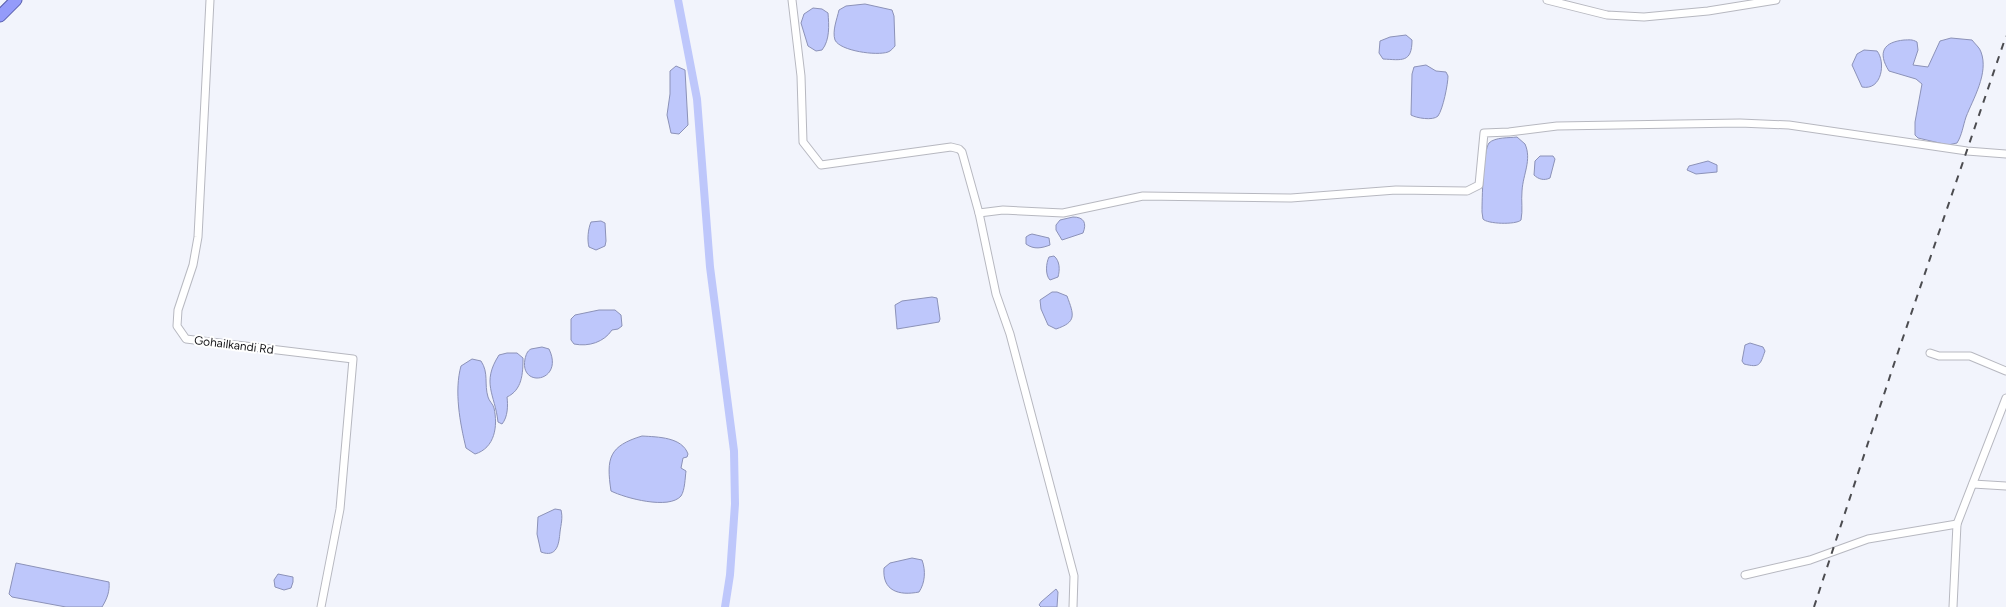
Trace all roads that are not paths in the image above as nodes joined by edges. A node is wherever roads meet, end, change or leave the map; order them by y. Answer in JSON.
{"nodes":[{"id":1,"x":16,"y":0,"type":"edge"},
{"id":2,"x":210,"y":0,"type":"edge"},
{"id":3,"x":792,"y":0,"type":"edge"},
{"id":4,"x":1547,"y":0,"type":"edge"},
{"id":5,"x":1776,"y":0,"type":"edge"},
{"id":6,"x":0,"y":16,"type":"edge"},
{"id":7,"x":2006,"y":154,"type":"edge"},
{"id":8,"x":979,"y":213,"type":"junction"},
{"id":9,"x":1930,"y":353,"type":"dead end"},
{"id":10,"x":2006,"y":370,"type":"edge"},
{"id":11,"x":2006,"y":398,"type":"edge"},
{"id":12,"x":1973,"y":484,"type":"junction"},
{"id":13,"x":2006,"y":486,"type":"edge"},
{"id":14,"x":1957,"y":524,"type":"junction"},
{"id":15,"x":1745,"y":576,"type":"dead end"},
{"id":16,"x":321,"y":607,"type":"edge"},
{"id":17,"x":1073,"y":607,"type":"edge"},
{"id":18,"x":1953,"y":607,"type":"edge"}],
"edges":[{"from":1,"to":6,"type":"highway"},
{"from":2,"to":16,"type":"street","name":"Gohailkandi Rd"},
{"from":3,"to":8,"type":"street"},
{"from":4,"to":5,"type":"street"},
{"from":7,"to":8,"type":"street"},
{"from":8,"to":17,"type":"street"},
{"from":9,"to":10,"type":"street"},
{"from":11,"to":12,"type":"street"},
{"from":12,"to":13,"type":"street"},
{"from":12,"to":14,"type":"street"},
{"from":14,"to":15,"type":"street"},
{"from":14,"to":18,"type":"street"}]}
